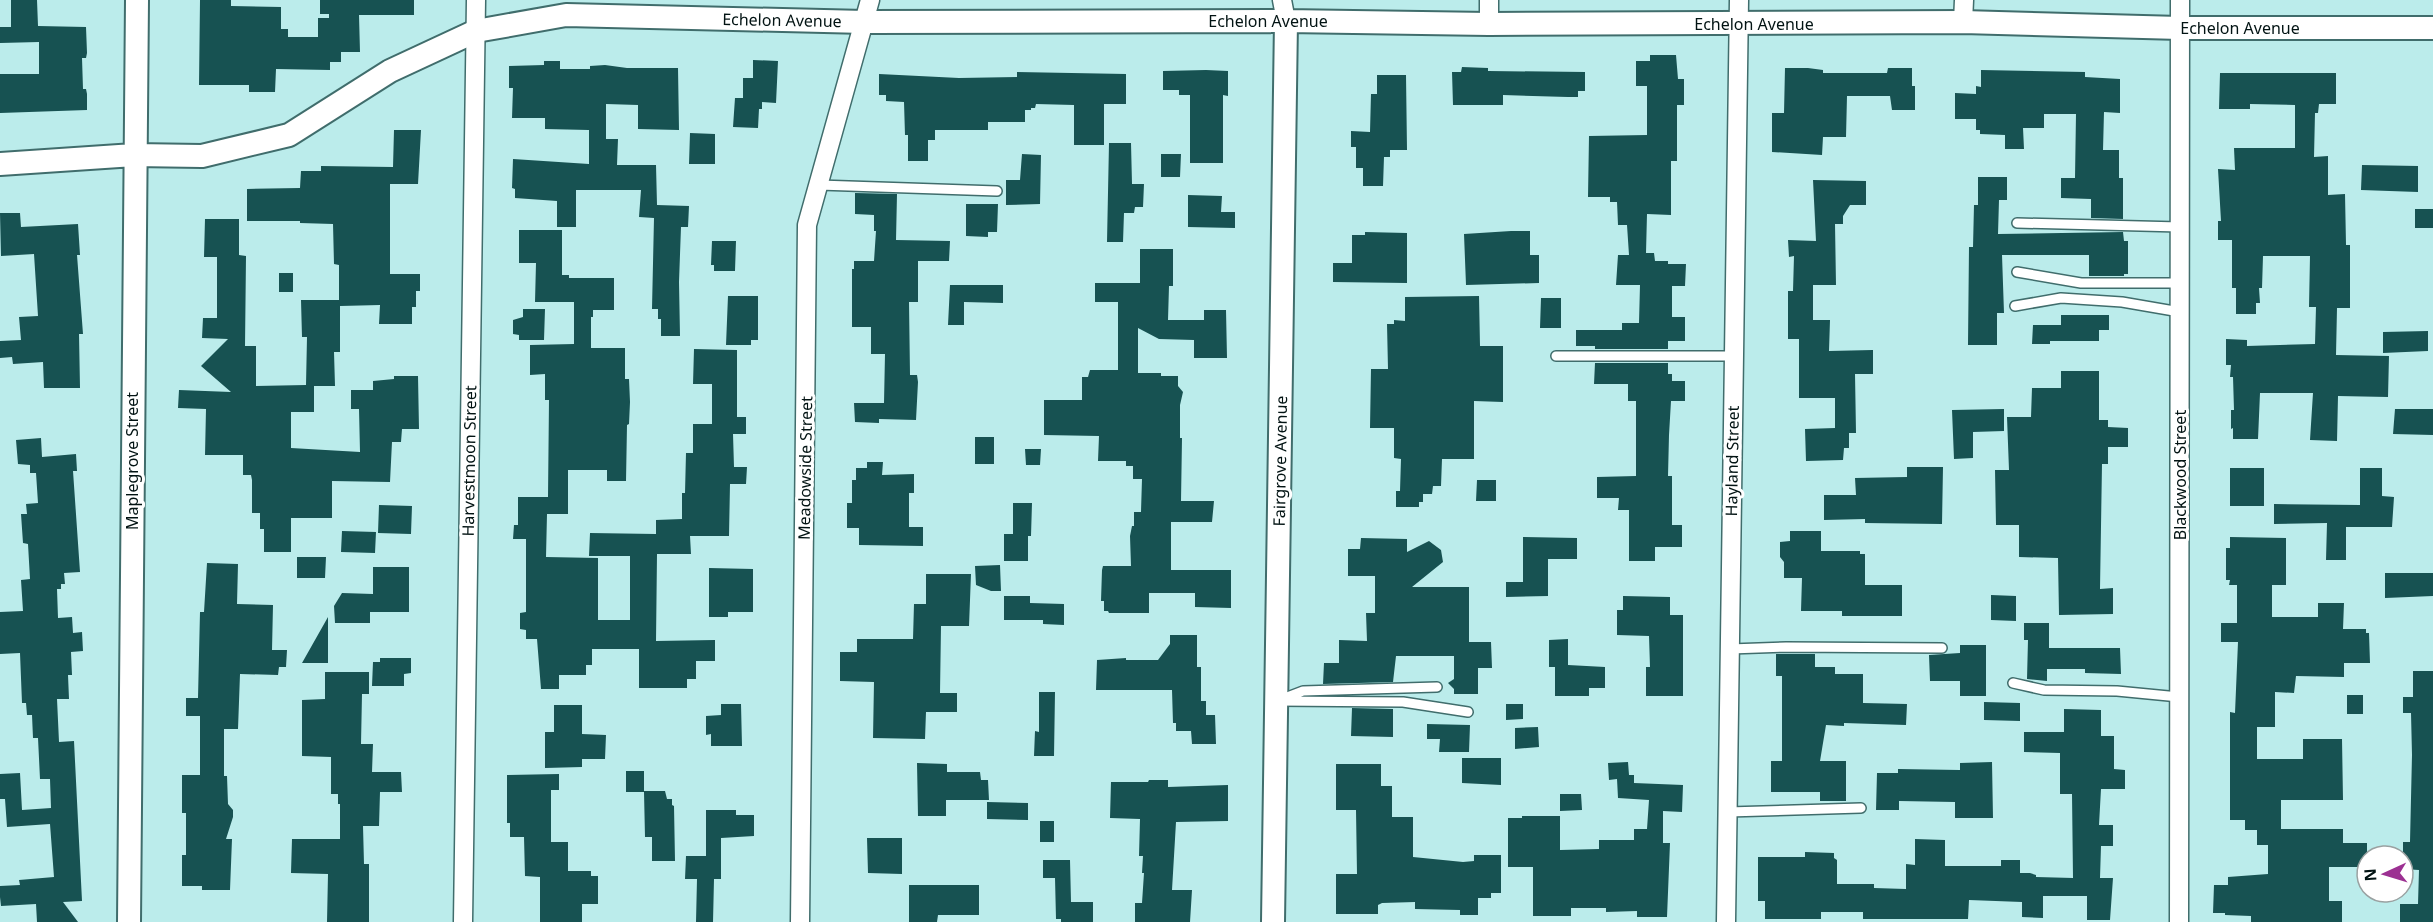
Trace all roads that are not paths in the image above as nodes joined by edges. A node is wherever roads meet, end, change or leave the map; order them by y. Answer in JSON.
{"nodes":[{"id":1,"x":137,"y":0,"type":"edge"},
{"id":2,"x":476,"y":0,"type":"edge"},
{"id":3,"x":1489,"y":0,"type":"edge"},
{"id":4,"x":1739,"y":0,"type":"edge"},
{"id":5,"x":2180,"y":0,"type":"edge"},
{"id":6,"x":1284,"y":10,"type":"edge"},
{"id":7,"x":868,"y":11,"type":"edge"},
{"id":8,"x":1963,"y":11,"type":"edge"},
{"id":9,"x":1489,"y":24,"type":"junction"},
{"id":10,"x":1737,"y":24,"type":"junction"},
{"id":11,"x":2180,"y":28,"type":"junction"},
{"id":12,"x":2433,"y":28,"type":"edge"},
{"id":13,"x":476,"y":31,"type":"junction"},
{"id":14,"x":134,"y":155,"type":"junction"},
{"id":15,"x":0,"y":164,"type":"edge"},
{"id":16,"x":819,"y":185,"type":"junction"},
{"id":17,"x":997,"y":191,"type":"dead end"},
{"id":18,"x":2017,"y":223,"type":"dead end"},
{"id":19,"x":2180,"y":227,"type":"junction"},
{"id":20,"x":2017,"y":272,"type":"dead end"},
{"id":21,"x":2180,"y":283,"type":"junction"},
{"id":22,"x":2015,"y":306,"type":"dead end"},
{"id":23,"x":2180,"y":312,"type":"junction"},
{"id":24,"x":1556,"y":356,"type":"dead end"},
{"id":25,"x":1733,"y":356,"type":"junction"},
{"id":26,"x":1942,"y":648,"type":"dead end"},
{"id":27,"x":1730,"y":649,"type":"junction"},
{"id":28,"x":2013,"y":683,"type":"dead end"},
{"id":29,"x":1437,"y":687,"type":"dead end"},
{"id":30,"x":2179,"y":696,"type":"junction"},
{"id":31,"x":1277,"y":701,"type":"junction"},
{"id":32,"x":1468,"y":712,"type":"dead end"},
{"id":33,"x":1861,"y":808,"type":"dead end"},
{"id":34,"x":1728,"y":812,"type":"junction"},
{"id":35,"x":129,"y":922,"type":"edge"},
{"id":36,"x":463,"y":922,"type":"edge"},
{"id":37,"x":800,"y":922,"type":"edge"},
{"id":38,"x":1274,"y":922,"type":"edge"},
{"id":39,"x":1726,"y":922,"type":"edge"},
{"id":40,"x":2179,"y":922,"type":"edge"}],
"edges":[{"from":1,"to":14,"type":"street","name":"Maplegrove Street"},
{"from":2,"to":13,"type":"street","name":"Harvestmoon Street"},
{"from":3,"to":9,"type":"street"},
{"from":4,"to":10,"type":"street","name":"Hayland Street"},
{"from":5,"to":11,"type":"street","name":"Blackwood Street"},
{"from":6,"to":7,"type":"street","name":"Echelon Avenue"},
{"from":6,"to":9,"type":"street","name":"Echelon Avenue"},
{"from":6,"to":31,"type":"street","name":"Fairgrove Avenue"},
{"from":7,"to":13,"type":"street","name":"Echelon Avenue"},
{"from":7,"to":16,"type":"street","name":"Meadowside Street"},
{"from":8,"to":10,"type":"street","name":"Echelon Avenue"},
{"from":8,"to":11,"type":"street","name":"Echelon Avenue"},
{"from":9,"to":10,"type":"street","name":"Echelon Avenue"},
{"from":10,"to":25,"type":"street","name":"Hayland Street"},
{"from":11,"to":12,"type":"street","name":"Echelon Avenue"},
{"from":11,"to":19,"type":"street","name":"Blackwood Street"},
{"from":13,"to":14,"type":"street","name":"Echelon Avenue"},
{"from":13,"to":36,"type":"street","name":"Harvestmoon Street"},
{"from":14,"to":15,"type":"street","name":"Echelon Avenue"},
{"from":14,"to":35,"type":"street","name":"Maplegrove Street"},
{"from":16,"to":17,"type":"lane"},
{"from":16,"to":37,"type":"street","name":"Meadowside Street"},
{"from":18,"to":19,"type":"lane"},
{"from":19,"to":21,"type":"street","name":"Blackwood Street"},
{"from":20,"to":21,"type":"lane"},
{"from":21,"to":23,"type":"street","name":"Blackwood Street"},
{"from":22,"to":23,"type":"lane"},
{"from":23,"to":30,"type":"street","name":"Blackwood Street"},
{"from":24,"to":25,"type":"lane"},
{"from":25,"to":27,"type":"street","name":"Hayland Street"},
{"from":26,"to":27,"type":"lane"},
{"from":27,"to":34,"type":"street","name":"Hayland Street"},
{"from":28,"to":30,"type":"lane"},
{"from":29,"to":31,"type":"lane"},
{"from":30,"to":40,"type":"street","name":"Blackwood Street"},
{"from":31,"to":32,"type":"lane"},
{"from":31,"to":38,"type":"street","name":"Fairgrove Avenue"},
{"from":33,"to":34,"type":"lane"},
{"from":34,"to":39,"type":"street","name":"Hayland Street"}]}
